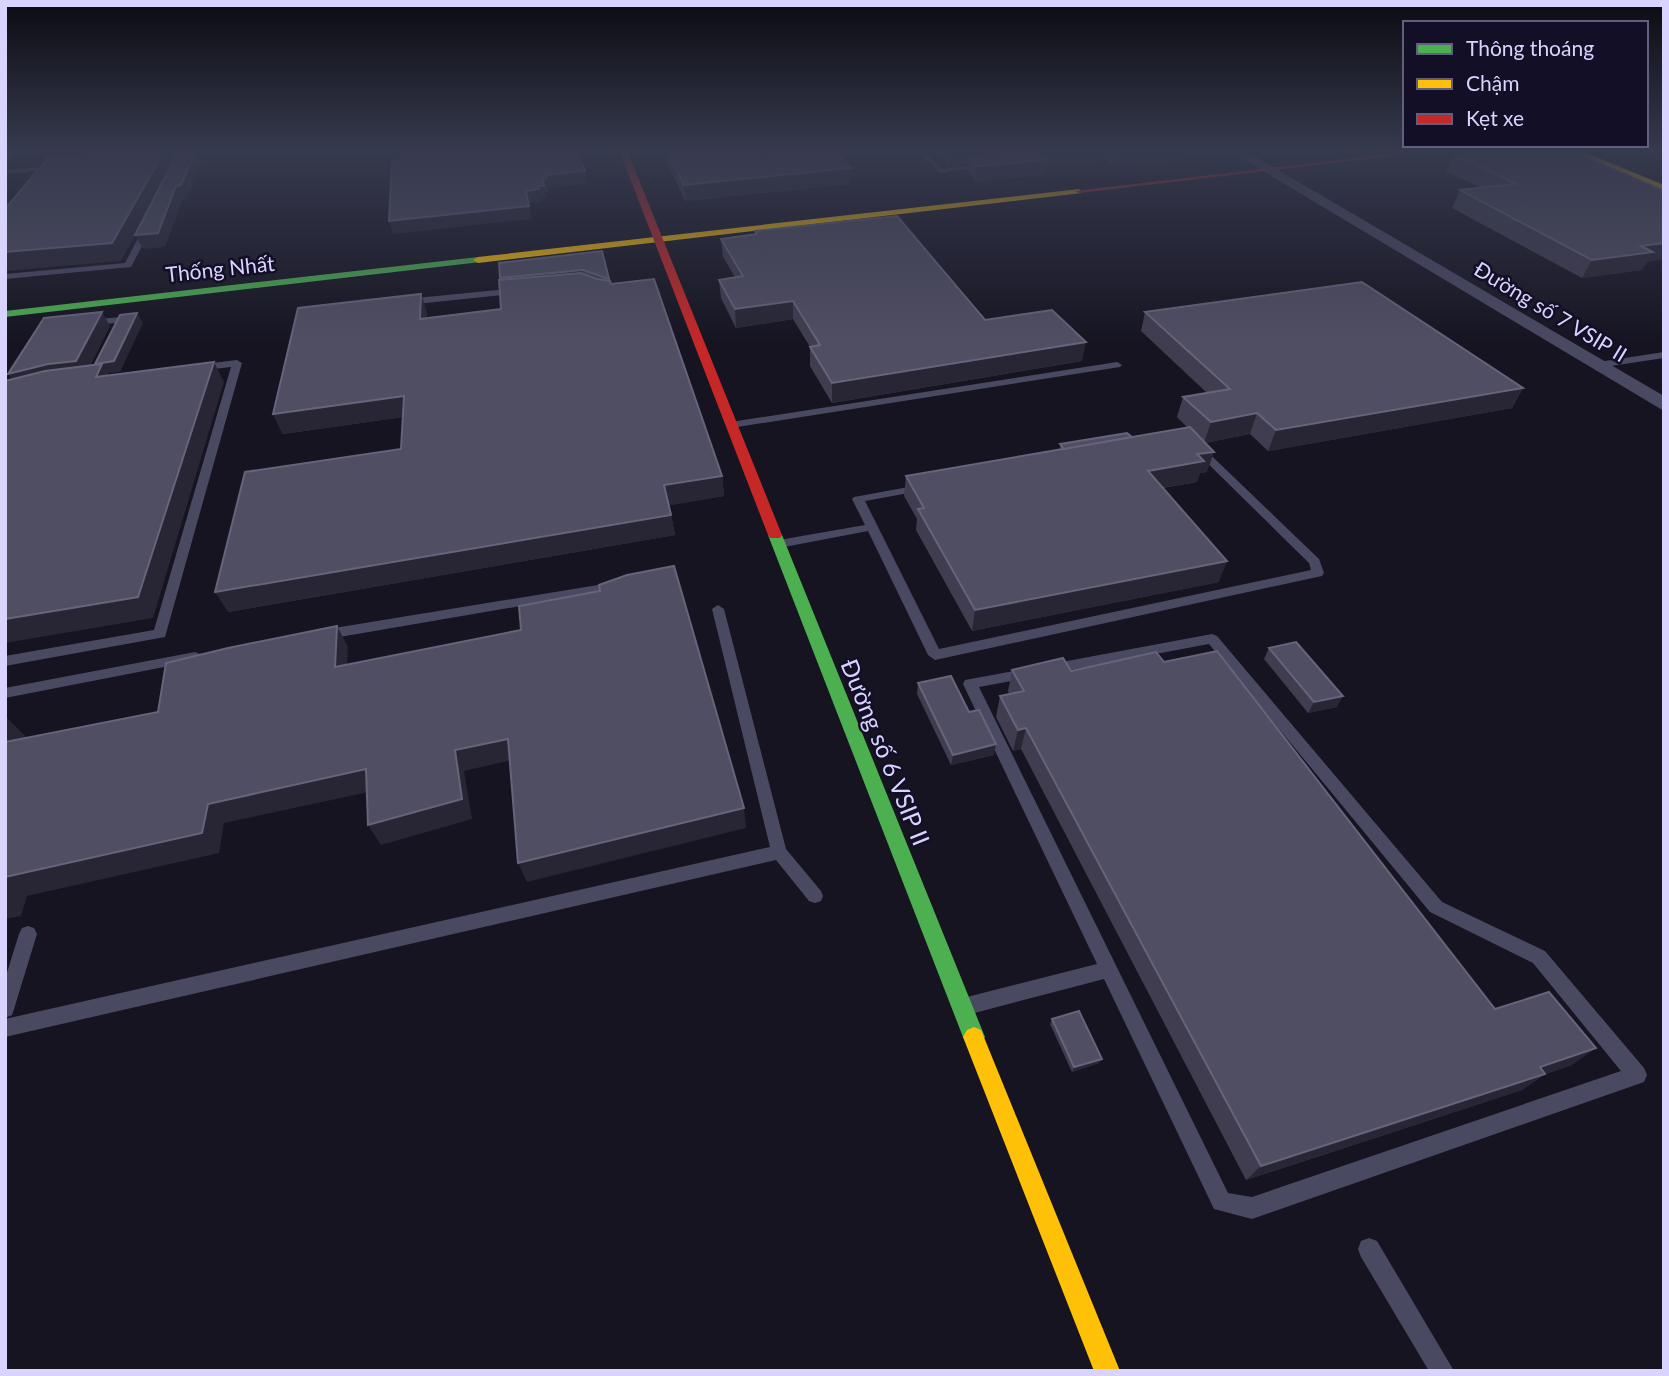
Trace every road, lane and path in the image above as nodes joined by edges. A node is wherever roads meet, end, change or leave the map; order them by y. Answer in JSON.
{"nodes":[{"id":1,"x":648,"y":214,"type":"edge"},
{"id":2,"x":883,"y":214,"type":"edge"},
{"id":3,"x":1343,"y":214,"type":"edge"},
{"id":4,"x":152,"y":218,"type":"edge"},
{"id":5,"x":658,"y":240,"type":"junction"},
{"id":6,"x":5,"y":277,"type":"edge"},
{"id":7,"x":531,"y":289,"type":"edge"},
{"id":8,"x":392,"y":303,"type":"edge"},
{"id":9,"x":5,"y":314,"type":"edge"},
{"id":10,"x":80,"y":324,"type":"edge"},
{"id":11,"x":115,"y":331,"type":"edge"},
{"id":12,"x":1664,"y":355,"type":"edge"},
{"id":13,"x":1117,"y":365,"type":"dead end"},
{"id":14,"x":1598,"y":365,"type":"junction"},
{"id":15,"x":184,"y":369,"type":"edge"},
{"id":16,"x":1664,"y":405,"type":"edge"},
{"id":17,"x":732,"y":425,"type":"junction"},
{"id":18,"x":872,"y":527,"type":"junction"},
{"id":19,"x":779,"y":544,"type":"junction"},
{"id":20,"x":632,"y":584,"type":"edge"},
{"id":21,"x":718,"y":609,"type":"dead end"},
{"id":22,"x":305,"y":638,"type":"edge"},
{"id":23,"x":210,"y":654,"type":"edge"},
{"id":24,"x":5,"y":661,"type":"edge"},
{"id":25,"x":5,"y":693,"type":"edge"},
{"id":26,"x":779,"y":852,"type":"junction"},
{"id":27,"x":815,"y":897,"type":"dead end"},
{"id":28,"x":28,"y":934,"type":"dead end"},
{"id":29,"x":1108,"y":970,"type":"junction"},
{"id":30,"x":963,"y":1007,"type":"junction"},
{"id":31,"x":5,"y":1009,"type":"edge"},
{"id":32,"x":5,"y":1028,"type":"edge"},
{"id":33,"x":1369,"y":1249,"type":"dead end"},
{"id":34,"x":1107,"y":1371,"type":"edge"},
{"id":35,"x":1442,"y":1371,"type":"edge"}],
"edges":[{"from":1,"to":5,"type":"street","name":"Đường số 6 VSIP II"},
{"from":2,"to":5,"type":"street","name":"Thống Nhất"},
{"from":3,"to":14,"type":"street","name":"Đường số 7 VSIP II"},
{"from":4,"to":6,"type":"lane"},
{"from":5,"to":9,"type":"street","name":"Thống Nhất"},
{"from":5,"to":17,"type":"street","name":"Đường số 6 VSIP II"},
{"from":7,"to":8,"type":"lane"},
{"from":10,"to":11,"type":"lane"},
{"from":12,"to":14,"type":"lane"},
{"from":13,"to":17,"type":"lane"},
{"from":14,"to":16,"type":"street","name":"Đường số 7 VSIP II"},
{"from":15,"to":24,"type":"lane"},
{"from":17,"to":19,"type":"street","name":"Đường số 6 VSIP II"},
{"from":18,"to":18,"type":"lane"},
{"from":18,"to":19,"type":"lane"},
{"from":19,"to":30,"type":"street","name":"Đường số 6 VSIP II"},
{"from":20,"to":22,"type":"lane"},
{"from":21,"to":26,"type":"lane"},
{"from":23,"to":25,"type":"lane"},
{"from":26,"to":27,"type":"lane"},
{"from":26,"to":32,"type":"lane"},
{"from":28,"to":31,"type":"lane"},
{"from":29,"to":29,"type":"lane"},
{"from":29,"to":30,"type":"lane"},
{"from":30,"to":34,"type":"street","name":"Đường số 6 VSIP II"},
{"from":33,"to":35,"type":"lane"}]}
